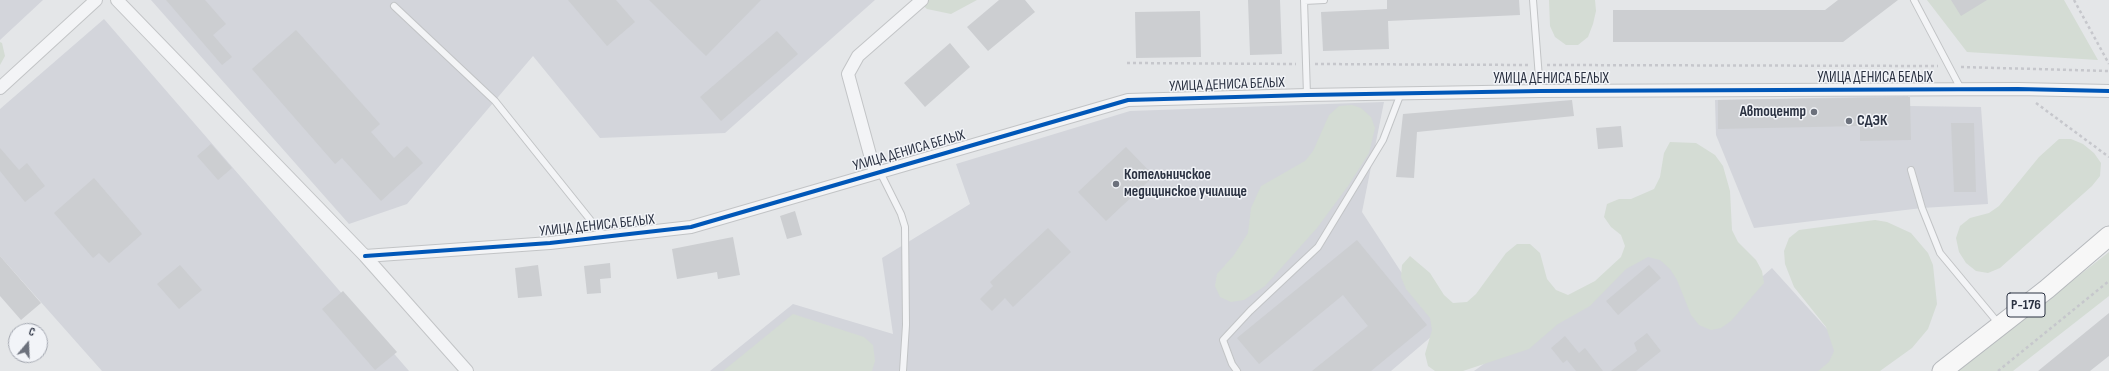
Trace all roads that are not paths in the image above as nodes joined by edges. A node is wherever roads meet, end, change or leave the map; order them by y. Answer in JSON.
{"nodes":[{"id":1,"x":96,"y":0,"type":"edge"},
{"id":2,"x":117,"y":0,"type":"edge"},
{"id":3,"x":922,"y":0,"type":"edge"},
{"id":4,"x":1304,"y":0,"type":"edge"},
{"id":5,"x":1324,"y":0,"type":"edge"},
{"id":6,"x":1533,"y":0,"type":"edge"},
{"id":7,"x":1914,"y":0,"type":"edge"},
{"id":8,"x":394,"y":6,"type":"dead end"},
{"id":9,"x":0,"y":88,"type":"edge"},
{"id":10,"x":1961,"y":89,"type":"junction"},
{"id":11,"x":1540,"y":91,"type":"junction"},
{"id":12,"x":2109,"y":91,"type":"edge"},
{"id":13,"x":1402,"y":93,"type":"junction"},
{"id":14,"x":1306,"y":94,"type":"junction"},
{"id":15,"x":1911,"y":170,"type":"dead end"},
{"id":16,"x":877,"y":173,"type":"junction"},
{"id":17,"x":2109,"y":236,"type":"edge"},
{"id":18,"x":604,"y":237,"type":"junction"},
{"id":19,"x":365,"y":256,"type":"junction"},
{"id":20,"x":2000,"y":325,"type":"junction"},
{"id":21,"x":467,"y":371,"type":"edge"},
{"id":22,"x":902,"y":371,"type":"edge"},
{"id":23,"x":1237,"y":371,"type":"edge"},
{"id":24,"x":1942,"y":371,"type":"edge"}],
"edges":[{"from":1,"to":9,"type":"street"},
{"from":2,"to":19,"type":"street"},
{"from":3,"to":16,"type":"street"},
{"from":4,"to":5,"type":"lane"},
{"from":4,"to":14,"type":"lane"},
{"from":6,"to":11,"type":"lane"},
{"from":7,"to":10,"type":"lane"},
{"from":8,"to":18,"type":"lane"},
{"from":10,"to":11,"type":"street","name":"УЛИЦА ДЕНИСА БЕЛЫХ"},
{"from":10,"to":12,"type":"street","name":"УЛИЦА ДЕНИСА БЕЛЫХ"},
{"from":11,"to":13,"type":"street","name":"УЛИЦА ДЕНИСА БЕЛЫХ"},
{"from":13,"to":14,"type":"street","name":"УЛИЦА ДЕНИСА БЕЛЫХ"},
{"from":13,"to":23,"type":"lane"},
{"from":14,"to":16,"type":"street","name":"УЛИЦА ДЕНИСА БЕЛЫХ"},
{"from":15,"to":20,"type":"lane"},
{"from":16,"to":18,"type":"street","name":"УЛИЦА ДЕНИСА БЕЛЫХ"},
{"from":16,"to":22,"type":"lane"},
{"from":17,"to":20,"type":"highway","number":"Р-176"},
{"from":18,"to":19,"type":"street","name":"УЛИЦА ДЕНИСА БЕЛЫХ"},
{"from":19,"to":21,"type":"street"},
{"from":20,"to":24,"type":"highway","number":"Р-176"}]}
